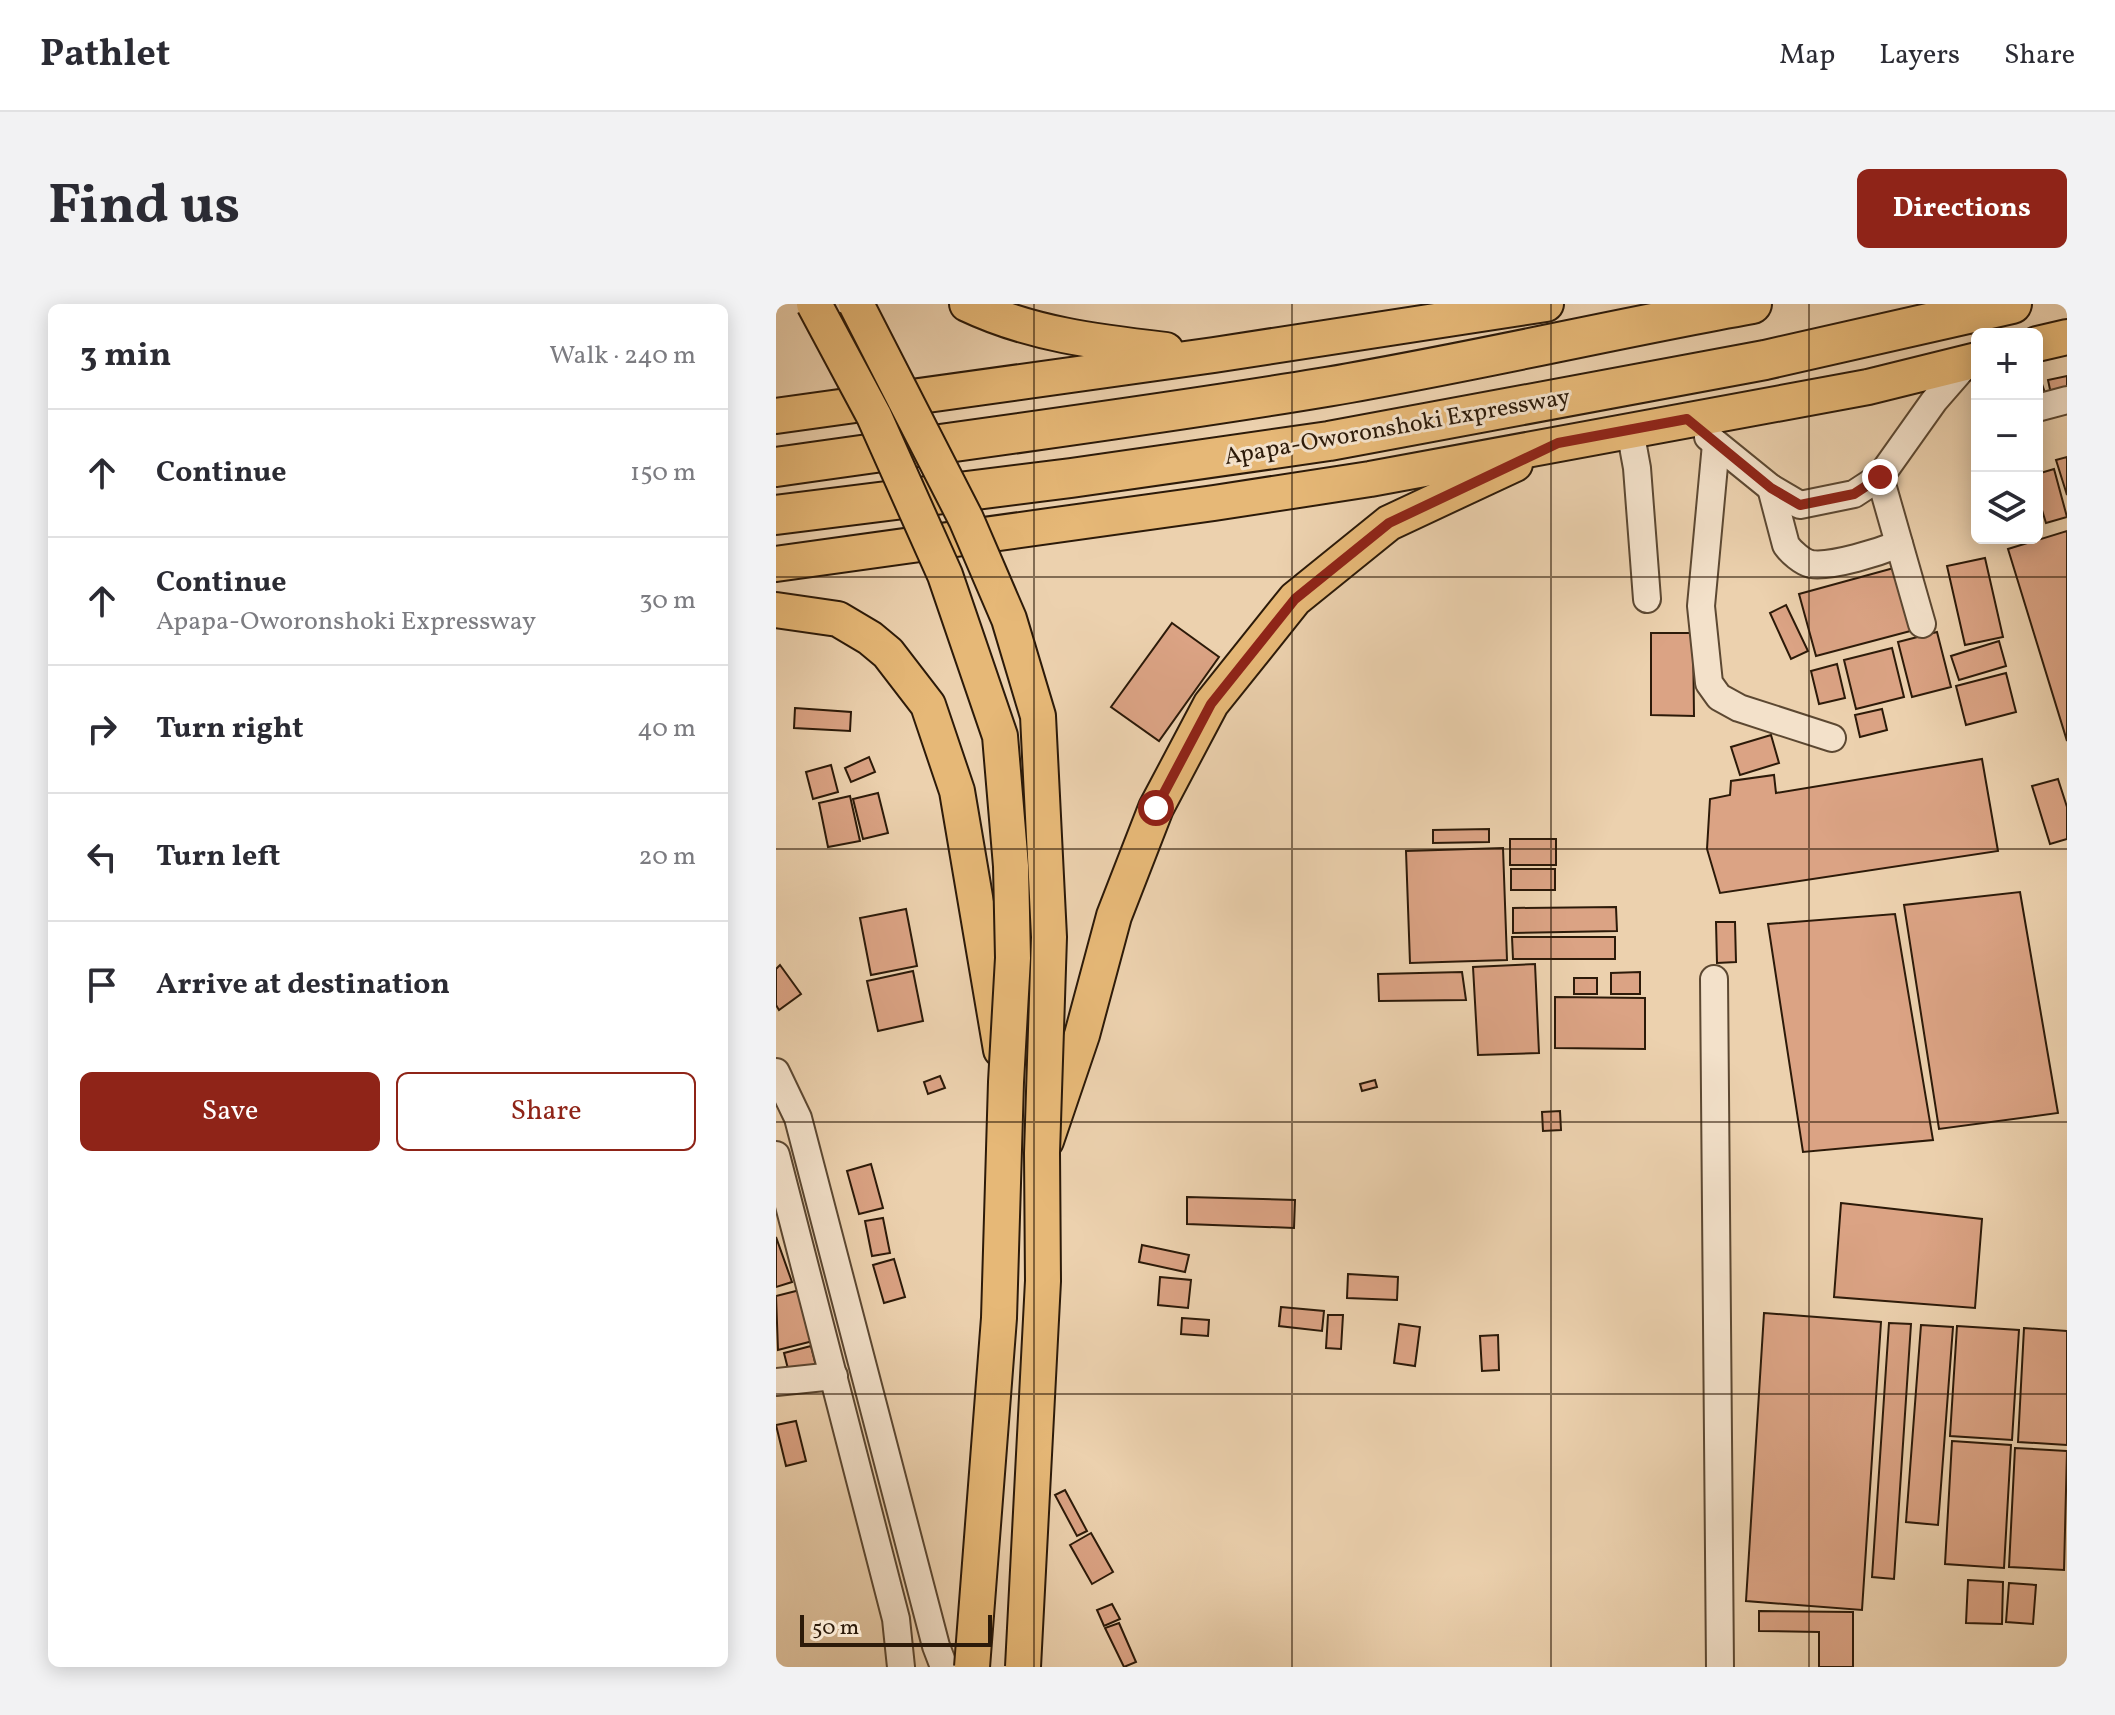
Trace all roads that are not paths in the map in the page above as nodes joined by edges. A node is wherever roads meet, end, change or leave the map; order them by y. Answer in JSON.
{"nodes":[{"id":1,"x":814,"y":304,"type":"edge"},
{"id":2,"x":856,"y":304,"type":"edge"},
{"id":3,"x":967,"y":304,"type":"edge"},
{"id":4,"x":1752,"y":304,"type":"edge"},
{"id":5,"x":2012,"y":304,"type":"edge"},
{"id":6,"x":1526,"y":305,"type":"edge"},
{"id":7,"x":1431,"y":313,"type":"edge"},
{"id":8,"x":2067,"y":337,"type":"edge"},
{"id":9,"x":2043,"y":343,"type":"edge"},
{"id":10,"x":1518,"y":352,"type":"junction"},
{"id":11,"x":1214,"y":355,"type":"junction"},
{"id":12,"x":1971,"y":361,"type":"edge"},
{"id":13,"x":1971,"y":362,"type":"edge"},
{"id":14,"x":2067,"y":400,"type":"edge"},
{"id":15,"x":2043,"y":406,"type":"edge"},
{"id":16,"x":776,"y":416,"type":"edge"},
{"id":17,"x":1687,"y":419,"type":"junction"},
{"id":18,"x":1630,"y":430,"type":"junction"},
{"id":19,"x":1558,"y":443,"type":"junction"},
{"id":20,"x":1716,"y":444,"type":"junction"},
{"id":21,"x":776,"y":467,"type":"edge"},
{"id":22,"x":1880,"y":477,"type":"junction"},
{"id":23,"x":1771,"y":488,"type":"junction"},
{"id":24,"x":776,"y":515,"type":"edge"},
{"id":25,"x":1899,"y":544,"type":"junction"},
{"id":26,"x":776,"y":564,"type":"edge"},
{"id":27,"x":1647,"y":599,"type":"dead end"},
{"id":28,"x":776,"y":610,"type":"edge"},
{"id":29,"x":1922,"y":624,"type":"dead end"},
{"id":30,"x":1832,"y":738,"type":"dead end"},
{"id":31,"x":1714,"y":979,"type":"dead end"},
{"id":32,"x":776,"y":1072,"type":"edge"},
{"id":33,"x":1006,"y":1082,"type":"junction"},
{"id":34,"x":1042,"y":1153,"type":"junction"},
{"id":35,"x":776,"y":1155,"type":"edge"},
{"id":36,"x":834,"y":1376,"type":"junction"},
{"id":37,"x":776,"y":1382,"type":"edge"},
{"id":38,"x":901,"y":1667,"type":"edge"},
{"id":39,"x":944,"y":1667,"type":"edge"},
{"id":40,"x":972,"y":1667,"type":"edge"},
{"id":41,"x":1023,"y":1667,"type":"edge"},
{"id":42,"x":1720,"y":1667,"type":"edge"}],
"edges":[{"from":1,"to":33,"type":"main road","bridge":true},
{"from":2,"to":34,"type":"main road","bridge":true},
{"from":3,"to":11,"type":"main road"},
{"from":4,"to":10,"type":"highway"},
{"from":5,"to":24,"type":"highway","name":"Apapa-Oworonshoki Expressway"},
{"from":6,"to":7,"type":"main road"},
{"from":6,"to":10,"type":"street"},
{"from":7,"to":11,"type":"main road"},
{"from":8,"to":9,"type":"main road"},
{"from":10,"to":21,"type":"highway"},
{"from":11,"to":16,"type":"main road"},
{"from":12,"to":17,"type":"main road","name":"Apapa-Oworonshoki Expressway"},
{"from":13,"to":22,"type":"street"},
{"from":14,"to":15,"type":"street"},
{"from":17,"to":18,"type":"main road","name":"Apapa-Oworonshoki Expressway"},
{"from":17,"to":20,"type":"street"},
{"from":18,"to":19,"type":"main road","name":"Apapa-Oworonshoki Expressway"},
{"from":18,"to":27,"type":"street"},
{"from":19,"to":26,"type":"main road","name":"Apapa-Oworonshoki Expressway"},
{"from":19,"to":34,"type":"main road","bridge":true},
{"from":20,"to":23,"type":"street"},
{"from":20,"to":30,"type":"street"},
{"from":22,"to":23,"type":"street"},
{"from":22,"to":25,"type":"street"},
{"from":23,"to":25,"type":"street"},
{"from":25,"to":29,"type":"street"},
{"from":28,"to":33,"type":"main road","bridge":true},
{"from":31,"to":42,"type":"street"},
{"from":32,"to":39,"type":"street"},
{"from":33,"to":40,"type":"main road","bridge":true},
{"from":34,"to":41,"type":"main road","bridge":true},
{"from":35,"to":36,"type":"street"},
{"from":36,"to":37,"type":"street"},
{"from":36,"to":38,"type":"street"}]}
